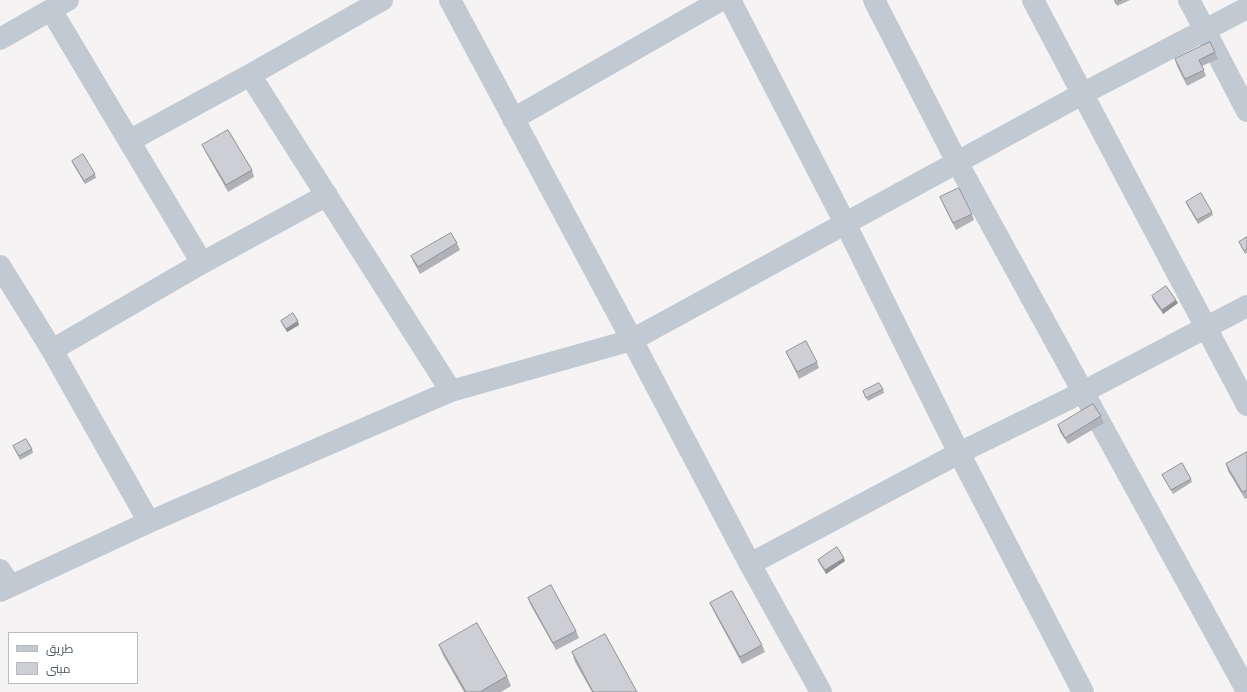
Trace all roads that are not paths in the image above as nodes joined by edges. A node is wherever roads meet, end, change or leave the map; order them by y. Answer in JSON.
{"nodes":[{"id":1,"x":382,"y":0,"type":"edge"},
{"id":2,"x":450,"y":0,"type":"edge"},
{"id":3,"x":721,"y":0,"type":"edge"},
{"id":4,"x":730,"y":0,"type":"edge"},
{"id":5,"x":874,"y":0,"type":"edge"},
{"id":6,"x":1033,"y":0,"type":"edge"},
{"id":7,"x":1189,"y":0,"type":"edge"},
{"id":8,"x":59,"y":5,"type":"edge"},
{"id":9,"x":1247,"y":8,"type":"edge"},
{"id":10,"x":1204,"y":30,"type":"junction"},
{"id":11,"x":0,"y":39,"type":"edge"},
{"id":12,"x":250,"y":75,"type":"junction"},
{"id":13,"x":1082,"y":94,"type":"junction"},
{"id":14,"x":1247,"y":111,"type":"edge"},
{"id":15,"x":513,"y":120,"type":"junction"},
{"id":16,"x":129,"y":141,"type":"junction"},
{"id":17,"x":957,"y":162,"type":"junction"},
{"id":18,"x":327,"y":194,"type":"junction"},
{"id":19,"x":845,"y":223,"type":"junction"},
{"id":20,"x":202,"y":263,"type":"junction"},
{"id":21,"x":0,"y":266,"type":"edge"},
{"id":22,"x":1247,"y":306,"type":"edge"},
{"id":23,"x":1206,"y":328,"type":"junction"},
{"id":24,"x":632,"y":340,"type":"junction"},
{"id":25,"x":52,"y":350,"type":"junction"},
{"id":26,"x":451,"y":391,"type":"junction"},
{"id":27,"x":1083,"y":392,"type":"junction"},
{"id":28,"x":1247,"y":405,"type":"edge"},
{"id":29,"x":959,"y":453,"type":"junction"},
{"id":30,"x":150,"y":522,"type":"junction"},
{"id":31,"x":750,"y":564,"type":"junction"},
{"id":32,"x":3,"y":582,"type":"edge"},
{"id":33,"x":1247,"y":691,"type":"edge"},
{"id":34,"x":821,"y":692,"type":"edge"},
{"id":35,"x":1083,"y":692,"type":"edge"}],
"edges":[{"from":1,"to":12,"type":"street"},
{"from":2,"to":15,"type":"street"},
{"from":3,"to":15,"type":"street"},
{"from":4,"to":19,"type":"street"},
{"from":5,"to":17,"type":"street"},
{"from":6,"to":13,"type":"street"},
{"from":7,"to":10,"type":"street"},
{"from":8,"to":11,"type":"street"},
{"from":8,"to":16,"type":"street"},
{"from":9,"to":10,"type":"street"},
{"from":10,"to":13,"type":"street"},
{"from":10,"to":14,"type":"street"},
{"from":12,"to":16,"type":"street"},
{"from":12,"to":18,"type":"street"},
{"from":13,"to":17,"type":"street"},
{"from":13,"to":23,"type":"street"},
{"from":15,"to":24,"type":"street"},
{"from":16,"to":20,"type":"street"},
{"from":17,"to":19,"type":"street"},
{"from":17,"to":27,"type":"street"},
{"from":18,"to":20,"type":"street"},
{"from":18,"to":26,"type":"street"},
{"from":19,"to":24,"type":"street"},
{"from":19,"to":29,"type":"street"},
{"from":20,"to":25,"type":"street"},
{"from":21,"to":25,"type":"street"},
{"from":22,"to":23,"type":"street"},
{"from":23,"to":27,"type":"street"},
{"from":23,"to":28,"type":"street"},
{"from":24,"to":26,"type":"street"},
{"from":24,"to":31,"type":"street"},
{"from":25,"to":30,"type":"street"},
{"from":26,"to":30,"type":"street"},
{"from":27,"to":29,"type":"street"},
{"from":27,"to":33,"type":"street"},
{"from":29,"to":31,"type":"street"},
{"from":29,"to":35,"type":"street"},
{"from":30,"to":32,"type":"street"},
{"from":31,"to":34,"type":"street"}]}
